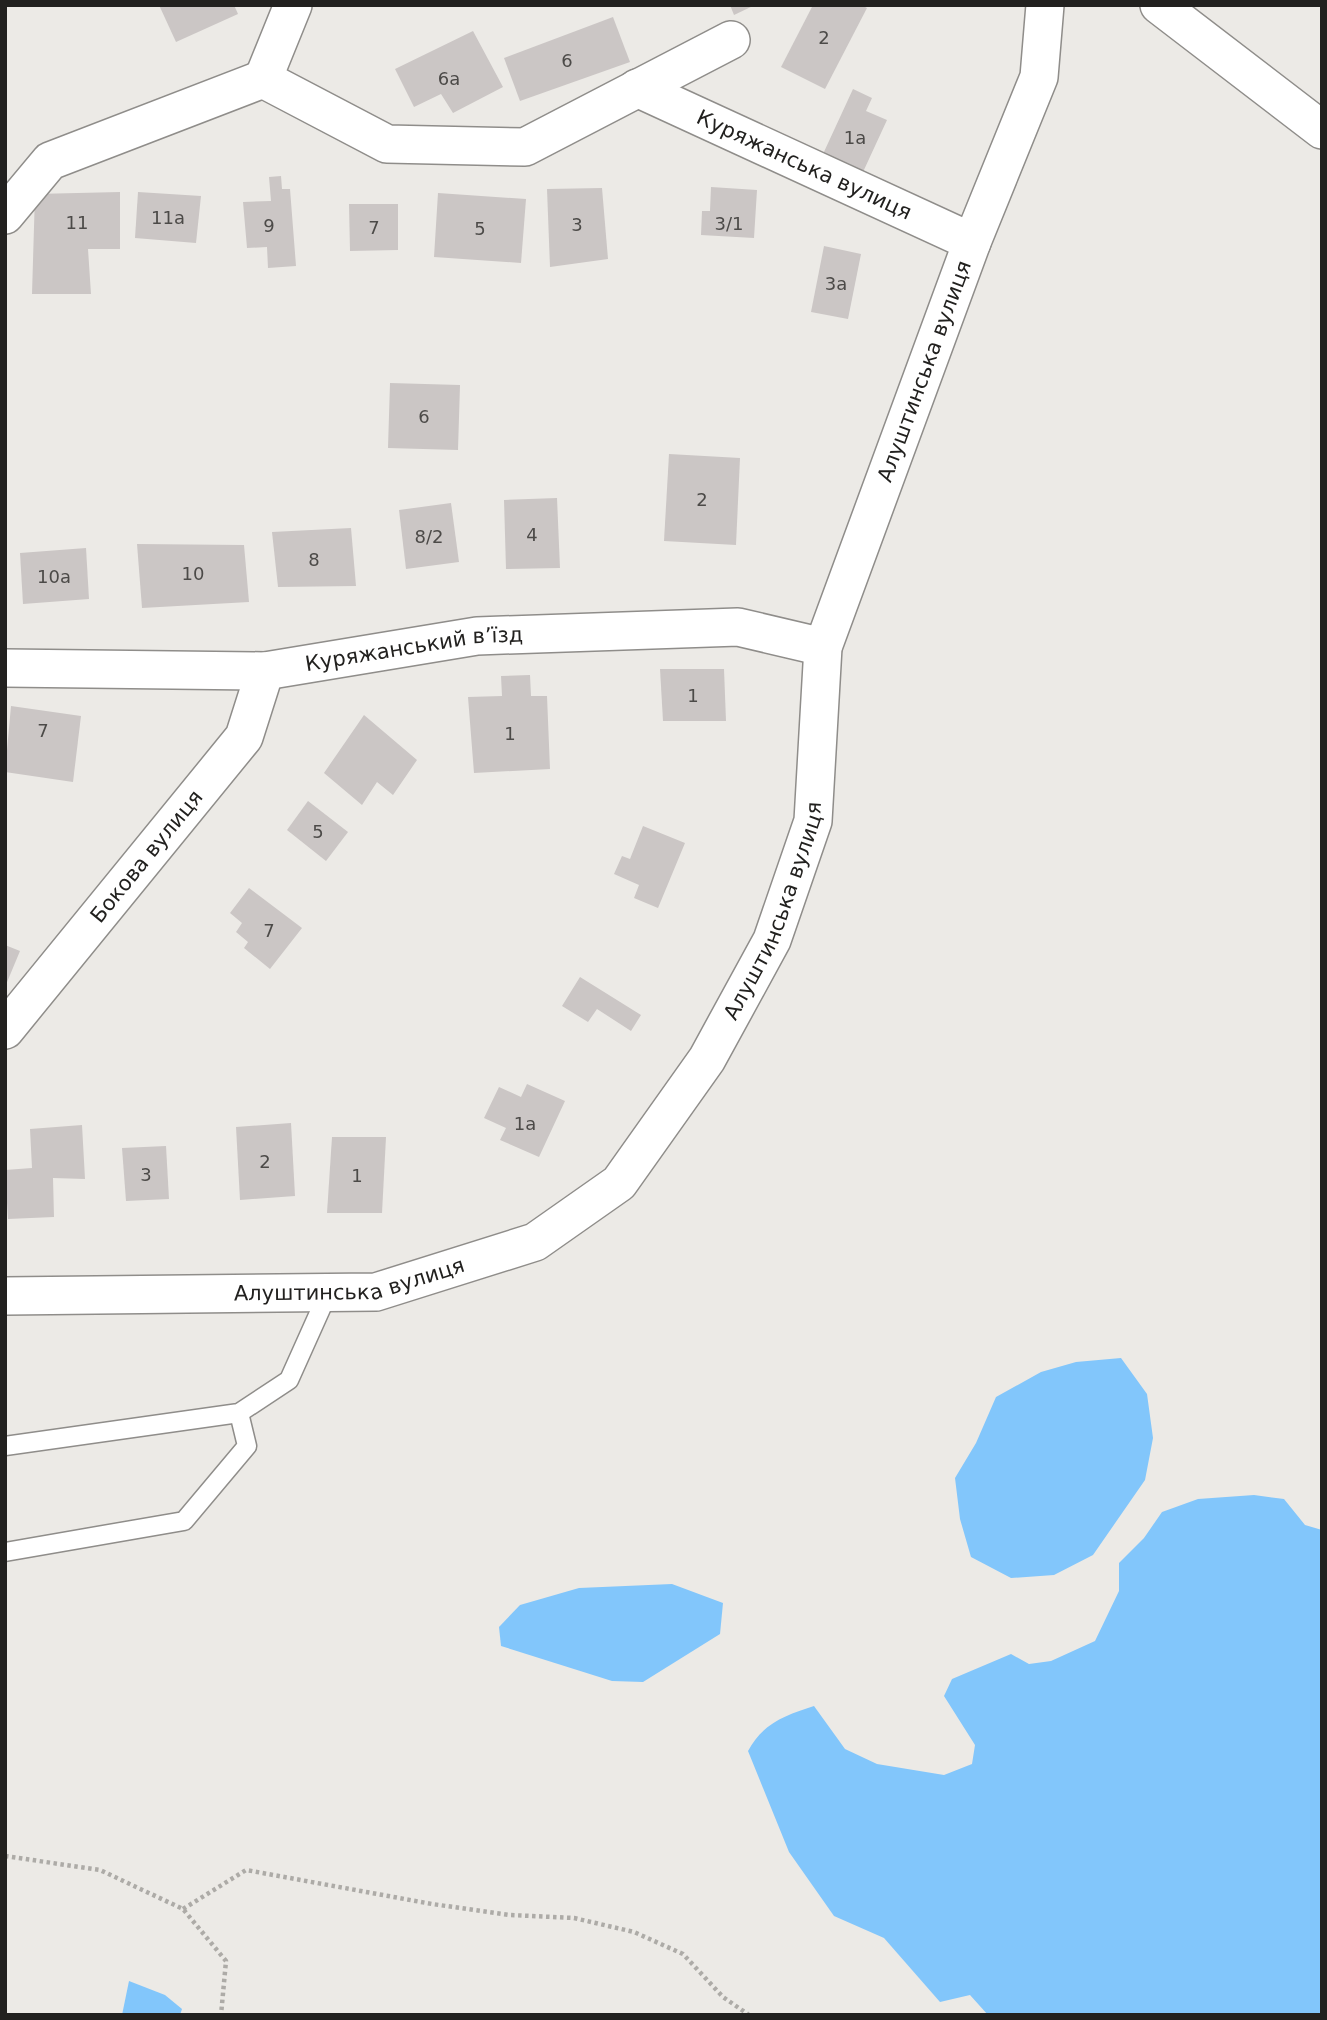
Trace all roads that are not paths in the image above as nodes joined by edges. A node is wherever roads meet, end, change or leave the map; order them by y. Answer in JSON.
{"nodes":[{"id":1,"x":293,"y":5,"type":"edge"},
{"id":2,"x":1045,"y":5,"type":"edge"},
{"id":3,"x":1159,"y":5,"type":"edge"},
{"id":4,"x":731,"y":40,"type":"dead end"},
{"id":5,"x":263,"y":79,"type":"junction"},
{"id":6,"x":637,"y":88,"type":"junction"},
{"id":7,"x":1322,"y":130,"type":"edge"},
{"id":8,"x":5,"y":215,"type":"edge"},
{"id":9,"x":972,"y":242,"type":"junction"},
{"id":10,"x":823,"y":646,"type":"junction"},
{"id":11,"x":5,"y":668,"type":"edge"},
{"id":12,"x":265,"y":671,"type":"junction"},
{"id":13,"x":5,"y":1030,"type":"edge"},
{"id":14,"x":328,"y":1293,"type":"junction"},
{"id":15,"x":5,"y":1296,"type":"edge"},
{"id":16,"x":239,"y":1413,"type":"junction"},
{"id":17,"x":5,"y":1446,"type":"edge"},
{"id":18,"x":5,"y":1552,"type":"edge"}],
"edges":[{"from":1,"to":5,"type":"street"},
{"from":2,"to":9,"type":"street","name":"Алуштинська вулиця"},
{"from":3,"to":7,"type":"street"},
{"from":4,"to":6,"type":"street"},
{"from":5,"to":6,"type":"street"},
{"from":5,"to":8,"type":"street"},
{"from":6,"to":9,"type":"street","name":"Куряжанська вулиця"},
{"from":9,"to":10,"type":"street","name":"Алуштинська вулиця"},
{"from":10,"to":12,"type":"street","name":"Куряжанський в’їзд"},
{"from":10,"to":14,"type":"street","name":"Алуштинська вулиця"},
{"from":11,"to":12,"type":"street","name":"Куряжанський в’їзд"},
{"from":12,"to":13,"type":"street","name":"Бокова вулиця"},
{"from":14,"to":15,"type":"street","name":"Алуштинська вулиця"},
{"from":14,"to":16,"type":"lane"},
{"from":16,"to":17,"type":"lane"},
{"from":16,"to":18,"type":"lane"}]}
